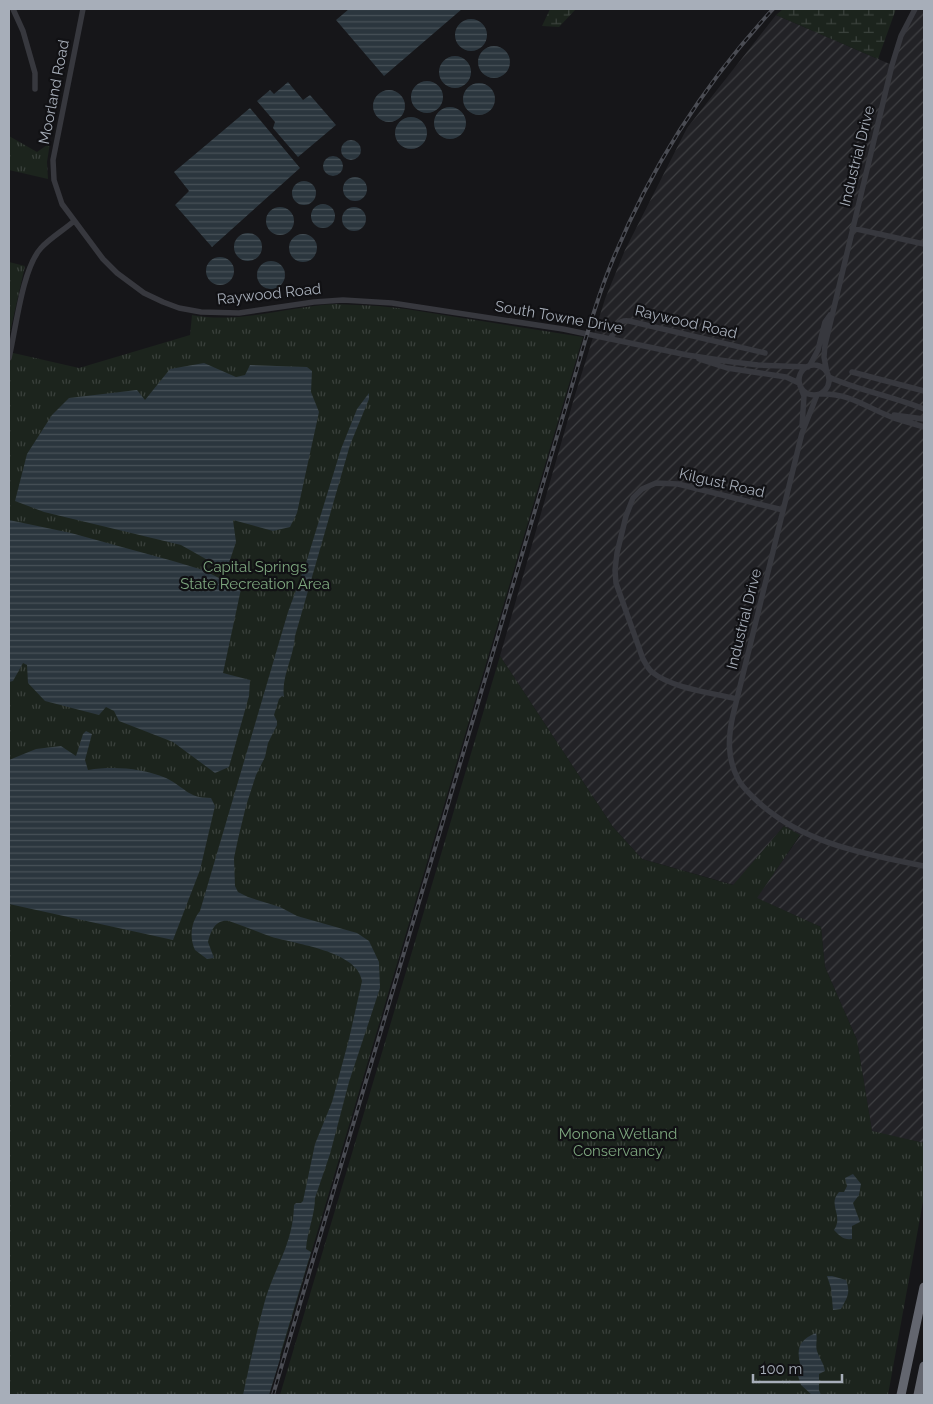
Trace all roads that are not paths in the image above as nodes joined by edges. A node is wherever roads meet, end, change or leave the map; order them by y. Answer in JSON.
{"nodes":[{"id":1,"x":13,"y":9,"type":"edge"},
{"id":2,"x":83,"y":9,"type":"edge"},
{"id":3,"x":915,"y":9,"type":"edge"},
{"id":4,"x":35,"y":89,"type":"dead end"},
{"id":5,"x":54,"y":180,"type":"joint"},
{"id":6,"x":74,"y":221,"type":"junction"},
{"id":7,"x":852,"y":228,"type":"junction"},
{"id":8,"x":924,"y":244,"type":"edge"},
{"id":9,"x":427,"y":308,"type":"joint"},
{"id":10,"x":832,"y":312,"type":"junction"},
{"id":11,"x":611,"y":338,"type":"junction"},
{"id":12,"x":765,"y":353,"type":"dead end"},
{"id":13,"x":687,"y":355,"type":"junction"},
{"id":14,"x":9,"y":358,"type":"edge"},
{"id":15,"x":809,"y":366,"type":"junction"},
{"id":16,"x":852,"y":372,"type":"dead end"},
{"id":17,"x":828,"y":375,"type":"junction"},
{"id":18,"x":800,"y":385,"type":"junction"},
{"id":19,"x":924,"y":391,"type":"edge"},
{"id":20,"x":819,"y":394,"type":"junction"},
{"id":21,"x":924,"y":409,"type":"edge"},
{"id":22,"x":887,"y":415,"type":"junction"},
{"id":23,"x":924,"y":419,"type":"edge"},
{"id":24,"x":924,"y":427,"type":"edge"},
{"id":25,"x":802,"y":433,"type":"junction"},
{"id":26,"x":783,"y":510,"type":"junction"},
{"id":27,"x":737,"y":699,"type":"junction"},
{"id":28,"x":924,"y":866,"type":"edge"},
{"id":29,"x":924,"y":1287,"type":"edge"},
{"id":30,"x":924,"y":1366,"type":"edge"},
{"id":31,"x":901,"y":1395,"type":"edge"},
{"id":32,"x":918,"y":1395,"type":"edge"}],
"edges":[{"from":1,"to":4,"type":"street"},
{"from":2,"to":5,"type":"street","name":"Moorland Road"},
{"from":3,"to":7,"type":"street","name":"Industrial Drive"},
{"from":5,"to":6,"type":"street","name":"Raywood Road"},
{"from":6,"to":9,"type":"street","name":"Raywood Road"},
{"from":6,"to":14,"type":"street"},
{"from":7,"to":8,"type":"street"},
{"from":7,"to":10,"type":"street","name":"Industrial Drive"},
{"from":9,"to":11,"type":"street","name":"South Towne Drive"},
{"from":10,"to":15,"type":"street","name":"Industrial Drive"},
{"from":10,"to":17,"type":"street","name":"Industrial Drive"},
{"from":11,"to":12,"type":"street","name":"Raywood Road"},
{"from":11,"to":13,"type":"street","name":"South Towne Drive"},
{"from":13,"to":15,"type":"street","name":"South Towne Drive"},
{"from":13,"to":18,"type":"street","name":"South Towne Drive"},
{"from":15,"to":17,"type":"street"},
{"from":15,"to":18,"type":"street"},
{"from":16,"to":19,"type":"street"},
{"from":17,"to":20,"type":"street"},
{"from":17,"to":21,"type":"street"},
{"from":18,"to":20,"type":"street"},
{"from":18,"to":25,"type":"street","name":"Industrial Drive"},
{"from":20,"to":22,"type":"street"},
{"from":20,"to":25,"type":"street","name":"Industrial Drive"},
{"from":22,"to":23,"type":"street"},
{"from":22,"to":24,"type":"street"},
{"from":25,"to":26,"type":"street","name":"Industrial Drive"},
{"from":26,"to":27,"type":"street","name":"Industrial Drive"},
{"from":26,"to":27,"type":"street","name":"Kilgust Road"},
{"from":27,"to":28,"type":"street","name":"Industrial Drive"},
{"from":29,"to":31,"type":"highway"},
{"from":30,"to":32,"type":"highway"}]}
